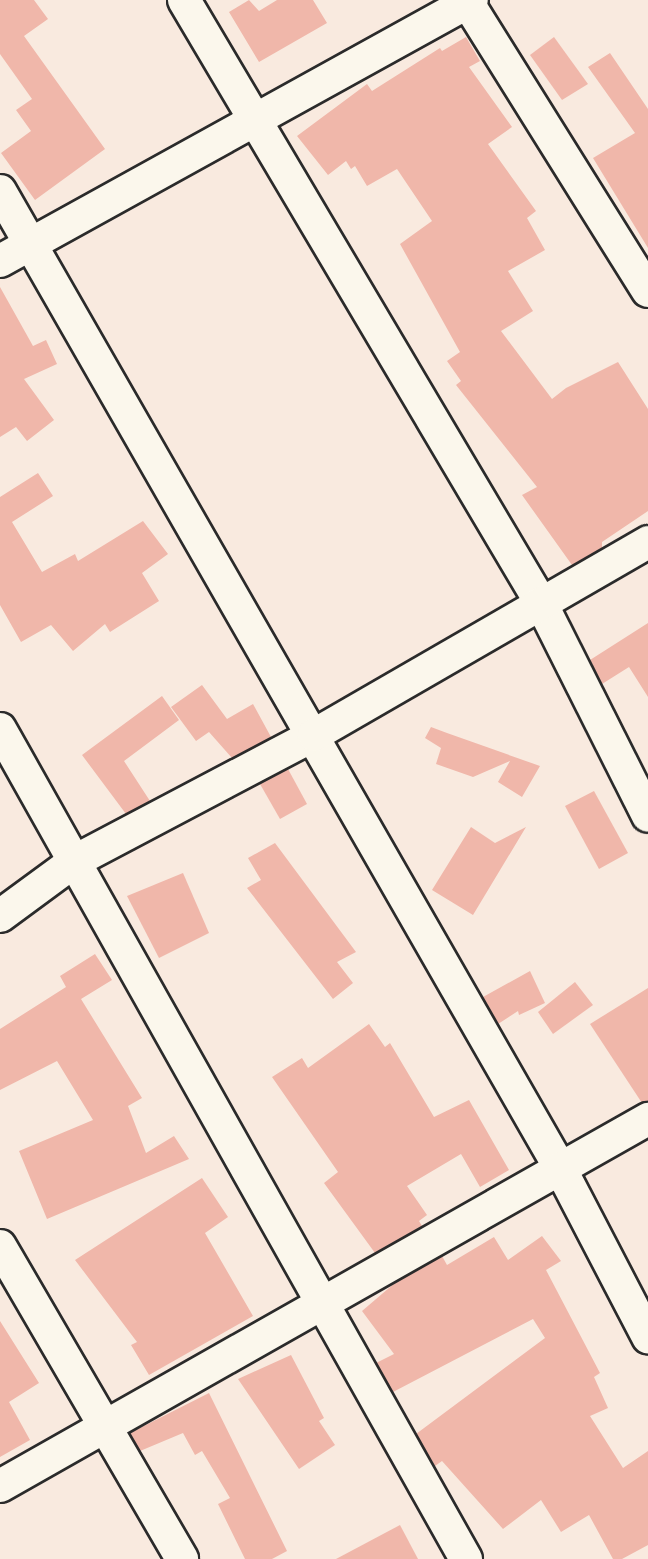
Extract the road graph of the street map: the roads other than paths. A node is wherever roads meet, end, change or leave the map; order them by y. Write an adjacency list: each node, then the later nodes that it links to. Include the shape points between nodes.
1 (184, 0): 3 (street)
2 (469, 1): 3 (street); 7 (street)
3 (253, 121): 5 (street); 9 (street)
4 (0, 190): 5 (street)
5 (32, 243): 6 (street); 11 (street)
6 (0, 261)
7 (648, 291)
8 (648, 542): 9 (street)
9 (541, 603): 11 (street); 12 (street)
10 (0, 729): 13 (street)
11 (315, 735): 13 (street); 16 (street)
12 (648, 816)
13 (75, 861): 14 (street); 18 (street)
14 (0, 916)
15 (648, 1119): 16 (street)
16 (560, 1168): 18 (street); 19 (street)
17 (0, 1246): 20 (street)
18 (322, 1304): 20 (street); 23 (street)
19 (648, 1336)
20 (104, 1427): 21 (street); 22 (street)
21 (0, 1486)
22 (183, 1559)
23 (466, 1559)

